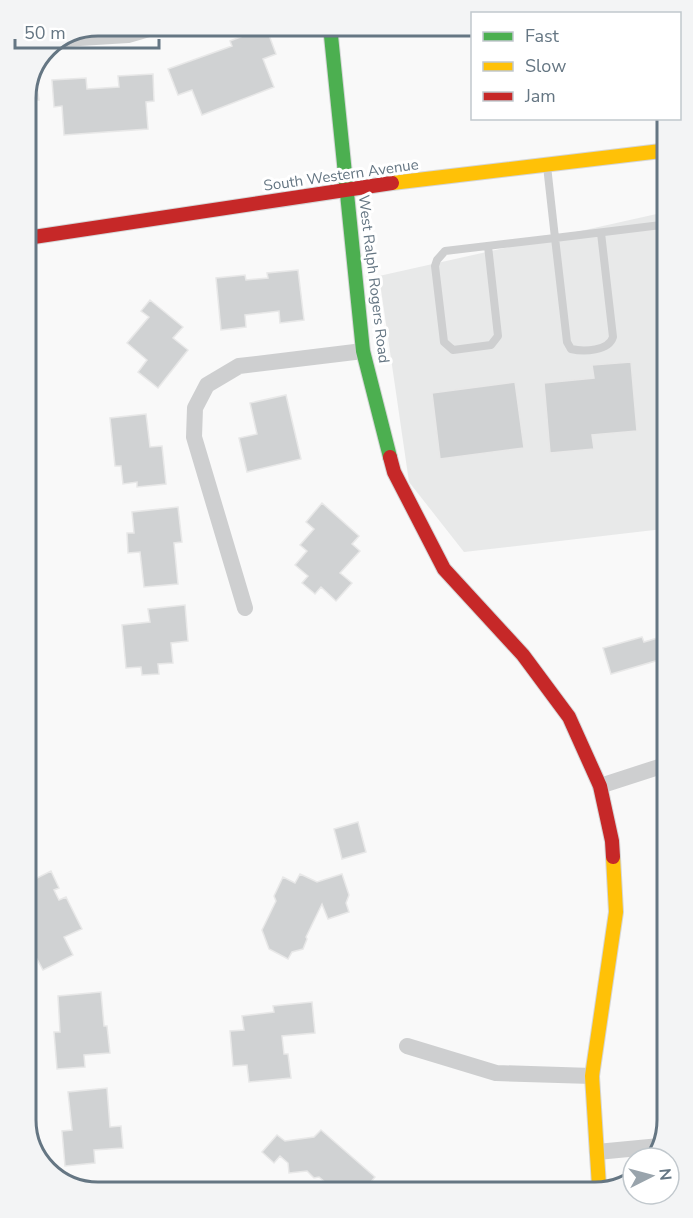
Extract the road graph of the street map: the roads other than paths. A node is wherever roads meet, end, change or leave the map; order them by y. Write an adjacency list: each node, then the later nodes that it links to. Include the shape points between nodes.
1 (112, 36): 3 (street)
2 (331, 36): 6 (street, West Ralph Rogers Road)
3 (84, 38)
4 (657, 152): 5 (street, South Western Avenue)
5 (547, 166): 6 (street, South Western Avenue); 10 (lane)
6 (346, 189): 9 (street, South Western Avenue); 12 (street, West Ralph Rogers Road)
7 (657, 225): 8 (lane)
8 (601, 232): 10 (lane); 10 (lane, via 613,337 606,347 578,351 567,342)
9 (36, 237)
10 (555, 238): 11 (lane)
11 (488, 246): 11 (lane, via 445,251 437,260 444,342 453,350 491,345 498,336)
12 (363, 351): 13 (street, via 239,366 207,385 195,408 194,437); 15 (street, West Ralph Rogers Road, via 394,472 444,569 523,655 569,717)
13 (245, 609)
14 (657, 768): 15 (street)
15 (600, 786): 17 (street, West Ralph Rogers Road, via 612,841 616,912)
16 (407, 1046): 17 (street, via 496,1073)
17 (592, 1076): 19 (street, West Ralph Rogers Road)
18 (621, 1150): 19 (street)
19 (597, 1152): 20 (street, West Ralph Rogers Road)
20 (599, 1182)

